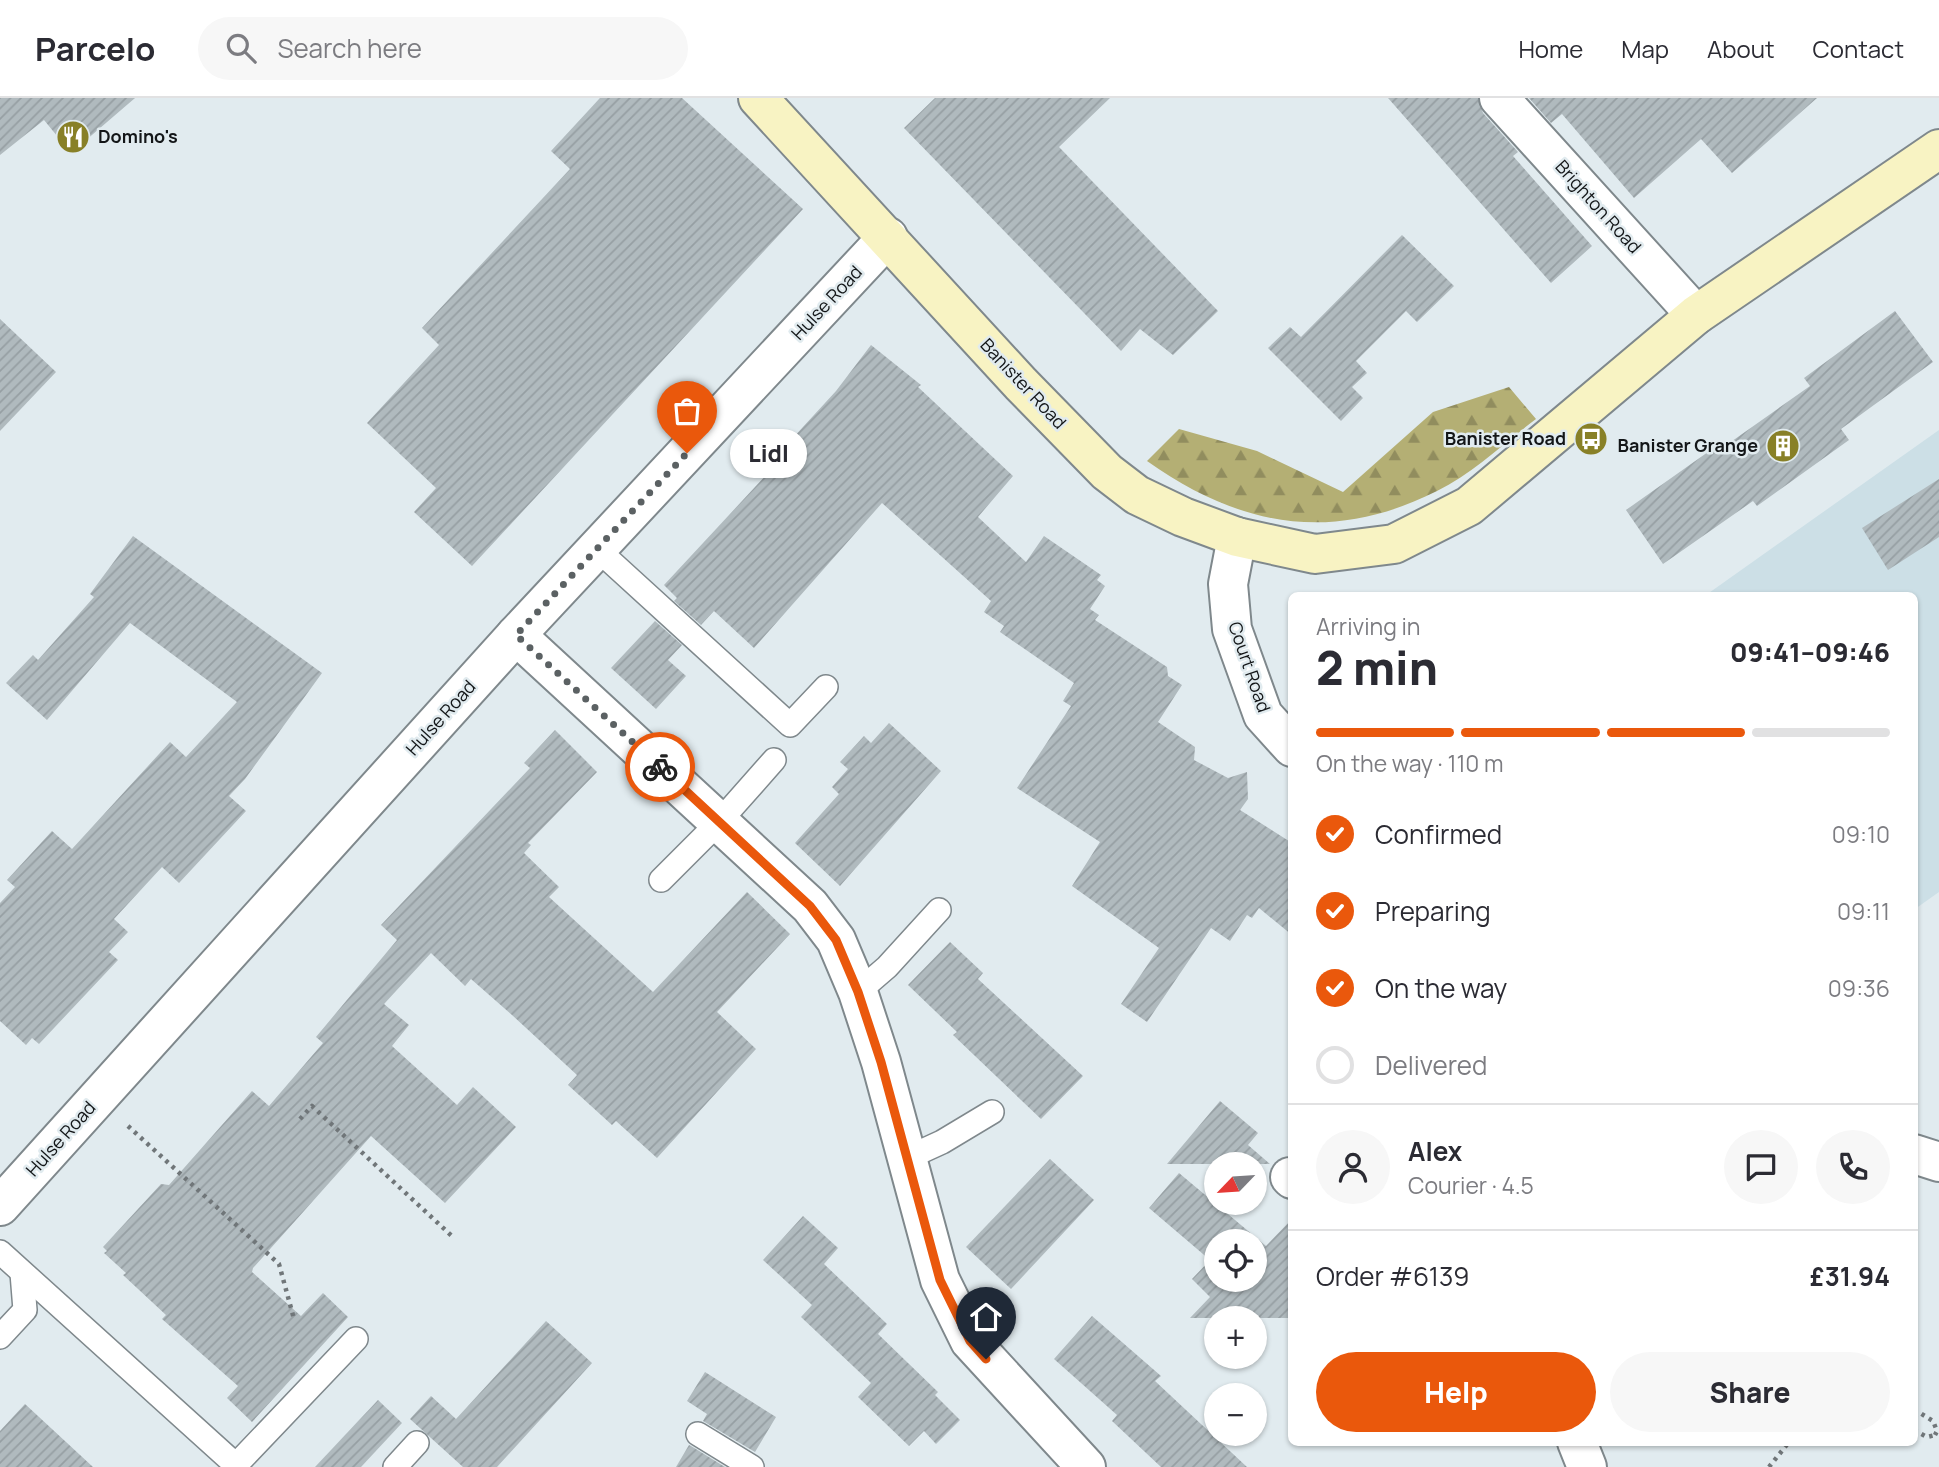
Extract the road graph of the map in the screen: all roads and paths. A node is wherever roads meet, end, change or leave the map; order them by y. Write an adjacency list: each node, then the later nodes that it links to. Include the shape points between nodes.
1 (758, 98): 4 (street, Banister Road)
2 (1499, 98): 5 (street, Brighton Road)
3 (1939, 149): 5 (street, Banister Road)
4 (888, 237): 6 (street, Banister Road, via 1107,472 1137,495); 7 (street, Hulse Road)
5 (1696, 315): 6 (street, Banister Road, via 1469,506 1430,528 1394,544 1315,554)
6 (1237, 537): 10 (street, Court Road, via 1228,584 1232,629 1263,715)
7 (597, 549): 8 (street, Hulse Road); 9 (lane, via 790,725)
8 (516, 635): 12 (street); 16 (street, Hulse Road)
9 (825, 687)
10 (1288, 743)
11 (774, 760): 12 (lane)
12 (720, 821): 13 (lane); 15 (street, via 810,906 836,940)
13 (661, 880)
14 (939, 910): 15 (lane)
15 (858, 992): 20 (street)
16 (97, 1098): 22 (street, Hulse Road); 26 (path, via 279,1264)
17 (992, 1112): 20 (lane)
18 (300, 1119): 23 (path, via 312,1106)
19 (1918, 1155): 21 (street)
20 (906, 1158): 39 (street, via 940,1280 970,1341)
21 (1939, 1163)
22 (0, 1206)
23 (454, 1238)
24 (0, 1252): 25 (lane)
25 (22, 1273): 27 (lane, via 26,1310); 36 (lane)
26 (294, 1318)
27 (0, 1337)
28 (356, 1339): 36 (lane)
29 (1918, 1414): 32 (path, via 1933,1421)
30 (1918, 1432): 32 (path)
31 (698, 1434): 38 (lane)
32 (1937, 1437)
33 (416, 1443): 37 (lane)
34 (1579, 1446): 40 (street)
35 (1786, 1446): 41 (path)
36 (237, 1466)
37 (395, 1467)
38 (752, 1467)
39 (1086, 1467)
40 (1587, 1467)
41 (1769, 1467)

